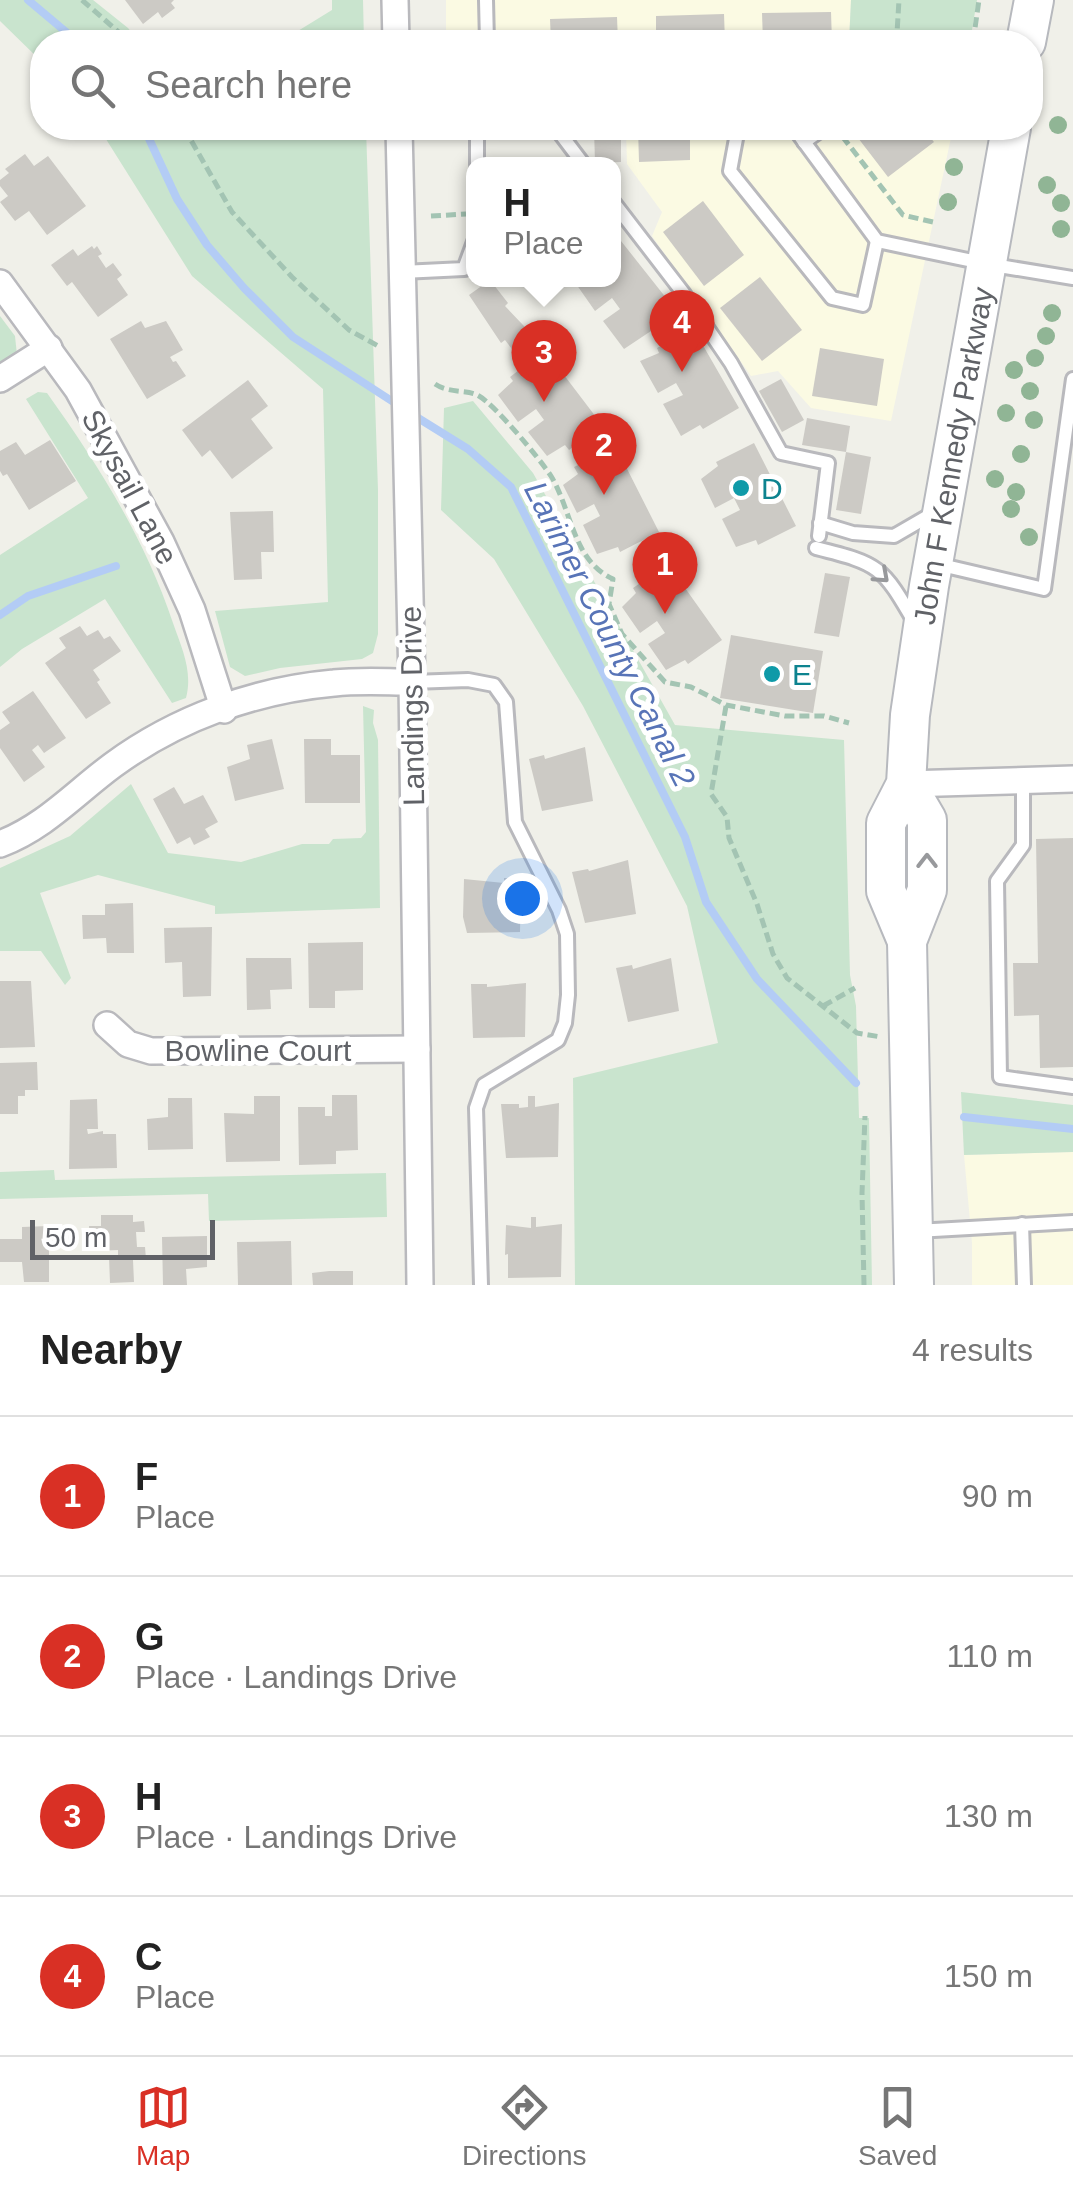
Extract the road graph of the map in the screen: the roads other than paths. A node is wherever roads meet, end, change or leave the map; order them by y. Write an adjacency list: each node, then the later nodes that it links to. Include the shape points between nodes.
1 (396, 0): 4 (street)
2 (486, 0): 5 (lane)
3 (1034, 0): 6 (street)
4 (396, 30)
5 (487, 30)
6 (1028, 30)
7 (398, 140): 16 (street, Landings Drive)
8 (736, 140): 13 (lane, via 730,171 832,298 863,305)
9 (807, 140): 11 (lane)
10 (1009, 140): 15 (street, John F Kennedy Parkway)
11 (804, 142): 13 (lane)
12 (621, 212): 23 (lane, via 703,322 781,453 828,462)
13 (877, 240): 15 (lane)
14 (466, 264): 16 (lane, via 464,269)
15 (987, 264): 17 (lane); 22 (street, John F Kennedy Parkway)
16 (402, 272): 26 (street, Landings Drive)
17 (1073, 278)
18 (0, 283): 19 (street, Skysail Lane)
19 (48, 348): 20 (street); 27 (street, Skysail Lane, via 104,433 161,542 192,610)
20 (0, 379)
21 (1073, 379): 24 (lane, via 1044,590)
22 (943, 507): 23 (lane, via 894,536); 24 (street, John F Kennedy Parkway)
23 (818, 535): 25 (lane, one-way to 25, via 889,578)
24 (933, 563): 25 (street, John F Kennedy Parkway)
25 (922, 636): 30 (street, John F Kennedy Parkway)
26 (412, 682): 27 (street, via 334,682); 33 (street, Landings Drive); 39 (lane, via 481,682 506,702 514,822 568,934 568,994 558,1040 484,1084 476,1108)
27 (224, 710): 31 (street, via 186,719 152,738 52,816)
28 (1073, 779): 29 (street)
29 (1024, 780): 30 (street); 34 (lane, via 1023,845 997,881 1000,1077)
30 (906, 784): 37 (street, John F Kennedy Parkway, via 886,823 886,891 908,941)
31 (0, 844)
32 (107, 1025): 33 (street, Bowline Court, via 128,1044 151,1052)
33 (417, 1049): 38 (street, Landings Drive)
34 (1073, 1086)
35 (1073, 1222): 36 (lane)
36 (1022, 1224): 37 (lane); 41 (lane)
37 (913, 1232): 40 (street, John F Kennedy Parkway)
38 (420, 1285)
39 (481, 1285)
40 (914, 1285)
41 (1024, 1285)

